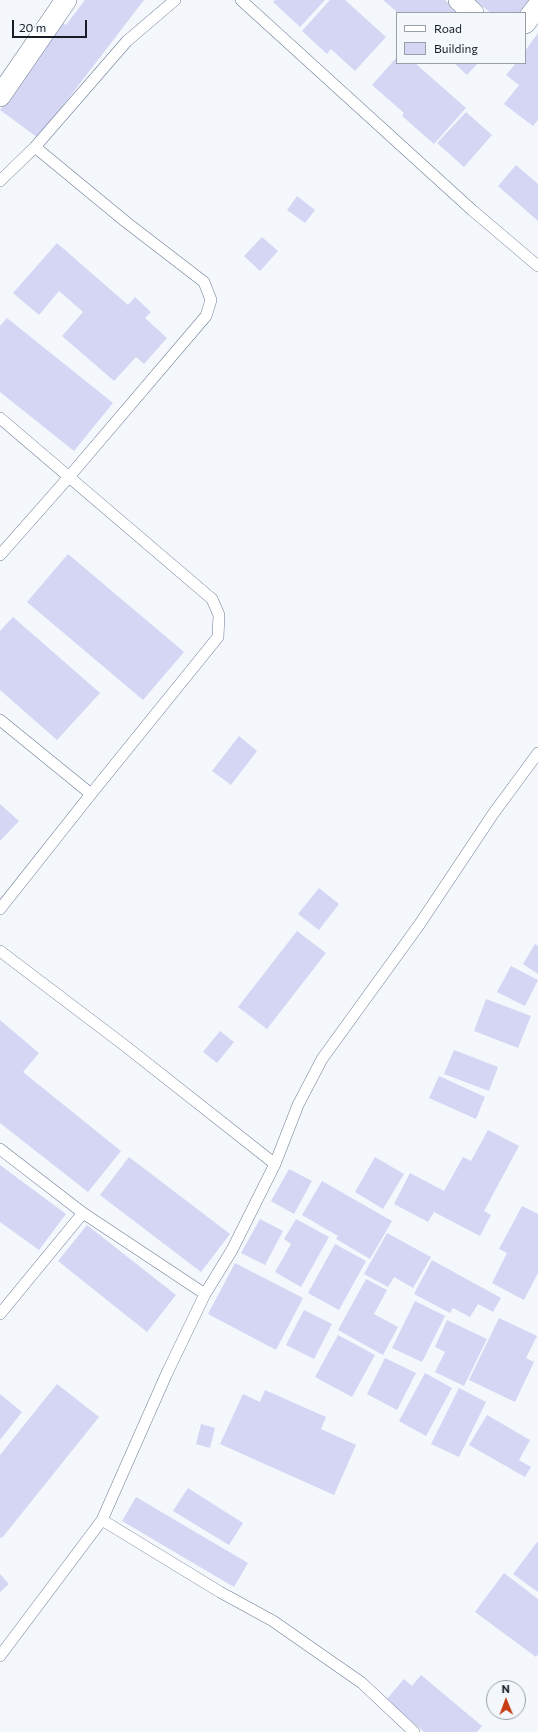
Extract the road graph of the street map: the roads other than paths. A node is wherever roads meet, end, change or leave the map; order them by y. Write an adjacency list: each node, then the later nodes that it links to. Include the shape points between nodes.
1 (66, 0): 8 (street)
2 (174, 0): 9 (lane, via 127,41)
3 (241, 0): 11 (lane, via 472,210)
4 (458, 0): 6 (street)
5 (538, 6): 7 (street)
6 (472, 12)
7 (526, 22)
8 (0, 96)
9 (35, 148): 10 (lane); 13 (lane, via 204,282 211,300 206,316)
10 (0, 181)
11 (538, 266)
12 (0, 418): 13 (lane)
13 (68, 478): 14 (lane); 17 (lane, via 212,599 219,615 218,637)
14 (0, 555)
15 (0, 720): 17 (lane)
16 (538, 753): 21 (lane, via 322,1059 298,1106)
17 (91, 794): 18 (lane)
18 (0, 909)
19 (0, 951): 21 (lane, via 124,1044)
20 (0, 1149): 22 (lane)
21 (275, 1164): 23 (lane, via 232,1250)
22 (83, 1213): 23 (lane); 24 (lane)
23 (205, 1294): 25 (lane)
24 (0, 1314)
25 (102, 1520): 26 (lane); 27 (lane, via 273,1621 362,1684)
26 (0, 1656)
27 (414, 1732)

